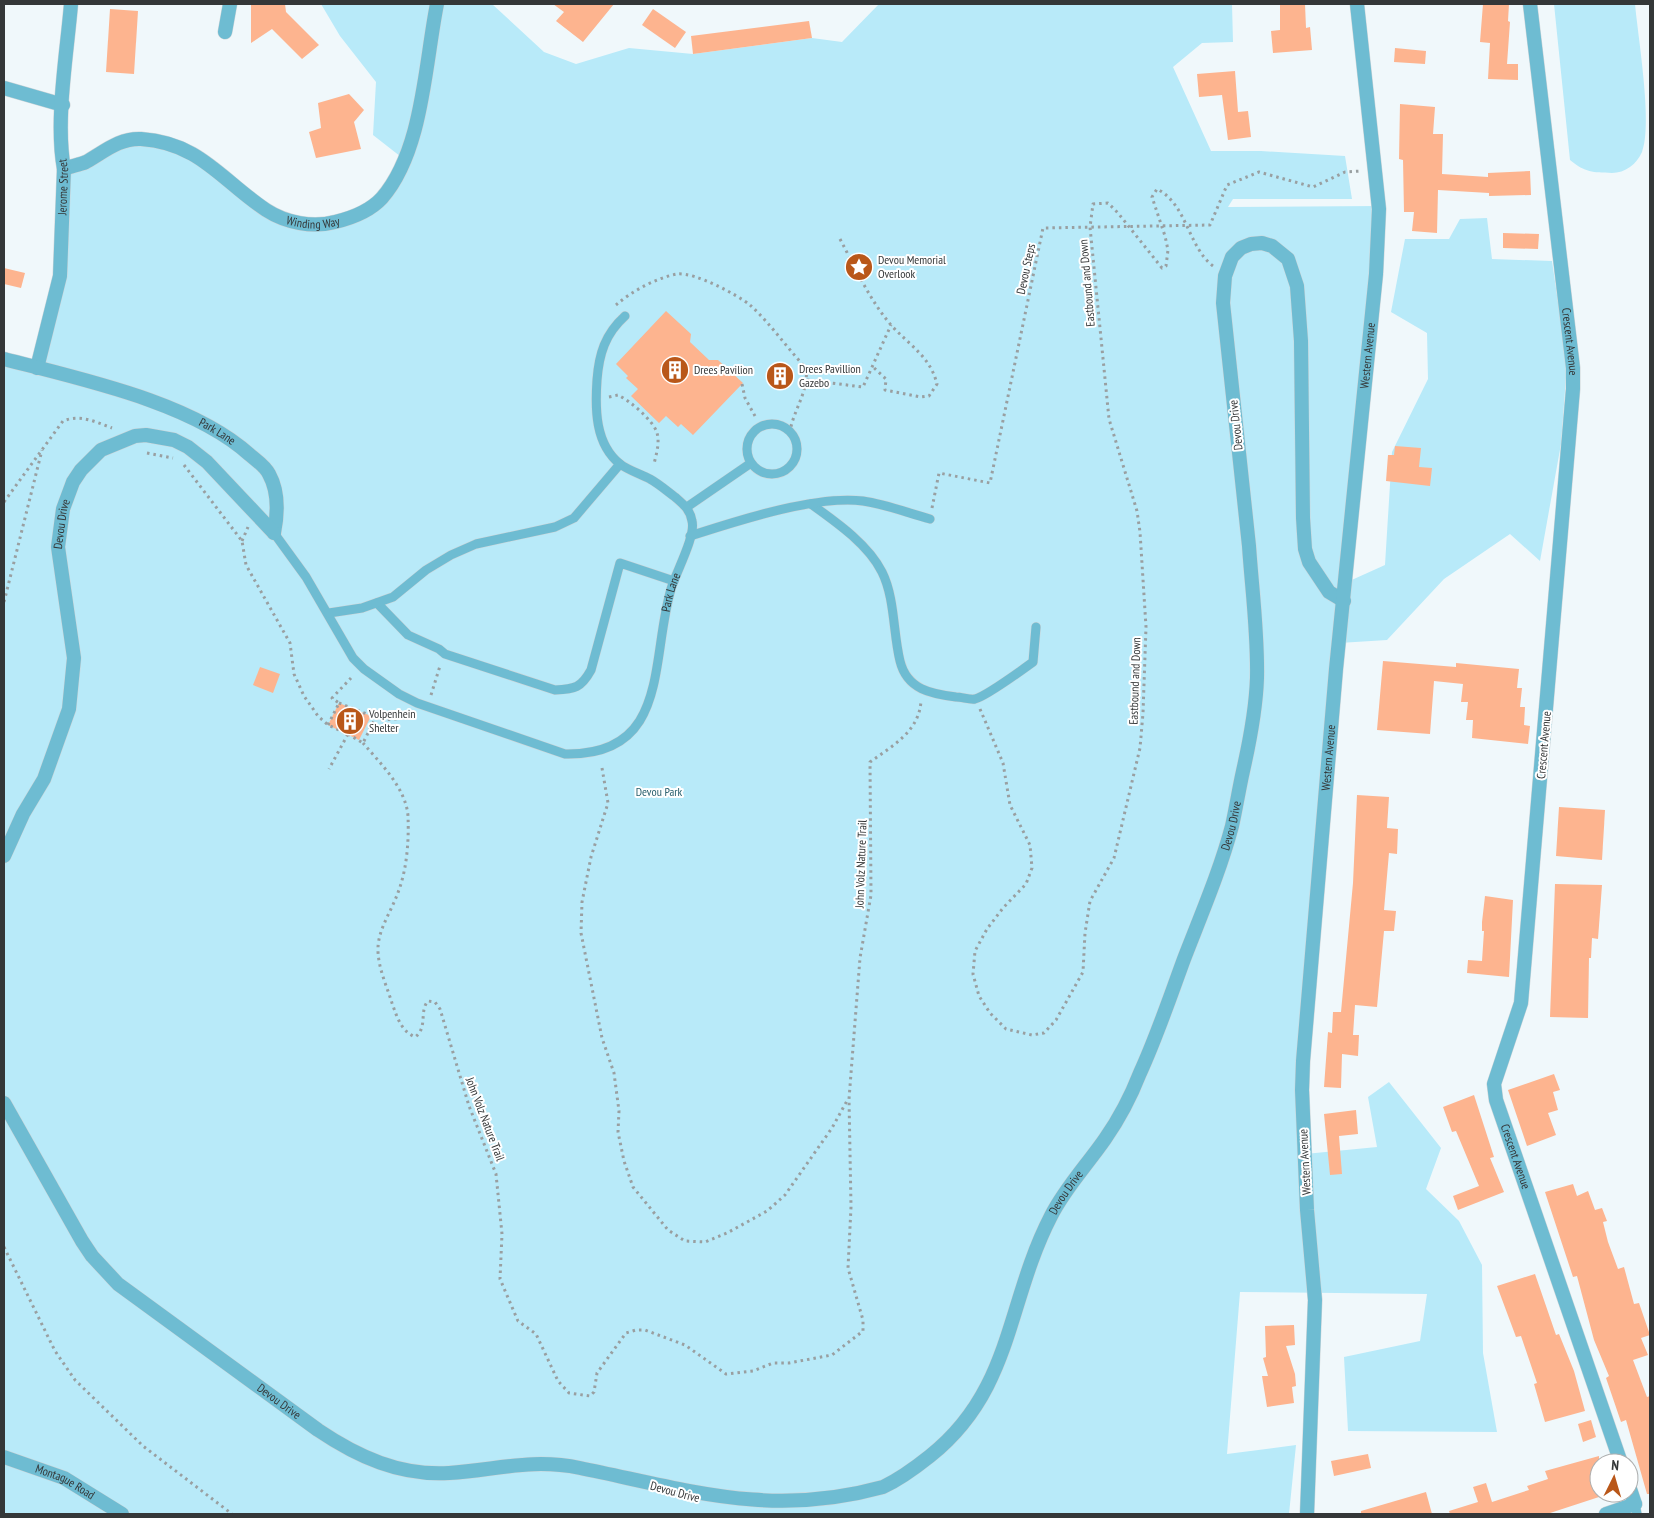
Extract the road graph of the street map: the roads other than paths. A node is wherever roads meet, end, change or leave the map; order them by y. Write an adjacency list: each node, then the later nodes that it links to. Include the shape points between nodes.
1 (71, 4): 8 (street, Jerome Street)
2 (230, 4): 6 (street)
3 (437, 4): 9 (street, Winding Way, via 415,129 405,160 381,199 350,218 312,225 293,222 268,212 203,159 170,143 139,139 123,142)
4 (1357, 4): 21 (street, Western Avenue, via 1380,208)
5 (1530, 4): 29 (street, Crescent Avenue, via 1573,389 1521,1003 1494,1084 1496,1100)
6 (225, 32)
7 (4, 88): 8 (street)
8 (62, 105): 9 (street, Jerome Street)
9 (64, 169): 12 (street, Jerome Street, via 60,276)
10 (625, 316): 14 (lane, via 610,331 599,356 595,404 606,449)
11 (4, 359): 12 (street, Park Lane)
12 (37, 368): 18 (street, Park Lane, via 150,402 199,420 236,441 270,475 278,507)
13 (751, 463): 13 (lane, via 747,456 748,439 759,427 776,424 790,432 797,446 788,469 780,473 764,473); 16 (lane)
14 (620, 464): 16 (lane, via 653,481); 22 (lane, via 574,518 555,527 476,544 451,555 426,570 400,592)
15 (811, 504): 17 (lane, via 864,501); 19 (lane, via 732,522); 24 (lane, via 854,536 882,571 891,596 901,664 912,683 930,694 975,699 1033,662)
16 (686, 507): 19 (lane, Park Lane, via 693,522)
17 (930, 519)
18 (274, 533): 23 (lane, Park Lane); 25 (street, Devou Drive, via 207,462 174,440 135,436 101,450 81,470 63,509 58,547 74,658 72,697 44,779)
19 (690, 536): 20 (lane, Park Lane)
20 (674, 581): 22 (lane, via 620,563 591,670 584,683 571,690 555,690 444,654 408,635); 23 (lane, Park Lane, via 664,615 646,713 636,730 613,747 582,754 565,754 543,748 399,694 353,658)
21 (1344, 601): 28 (street, Devou Drive, via 1329,592 1309,562 1306,549 1297,286 1288,259 1272,246 1251,244 1240,248 1232,257 1225,276 1223,303 1256,623 1257,679 1252,729 1231,829 1140,1073 1123,1110 1051,1216 986,1391 965,1424 914,1469 884,1486 845,1501 774,1510 718,1504 564,1465 526,1462 447,1474 408,1472 376,1463 318,1430 118,1284 82,1241); 33 (street, Western Avenue, via 1302,1080 1315,1300)
22 (377, 603): 23 (lane)
23 (329, 613)
24 (1036, 627)
25 (23, 814): 26 (street, Devou Drive); 27 (street, Devou Drive)
26 (4, 834)
27 (4, 856)
28 (4, 1103)
29 (1618, 1453)
30 (4, 1457): 32 (street, Montague Road, via 64,1478)
31 (1636, 1509): 34 (street)
32 (122, 1514)
33 (1308, 1514)
34 (1606, 1514)

